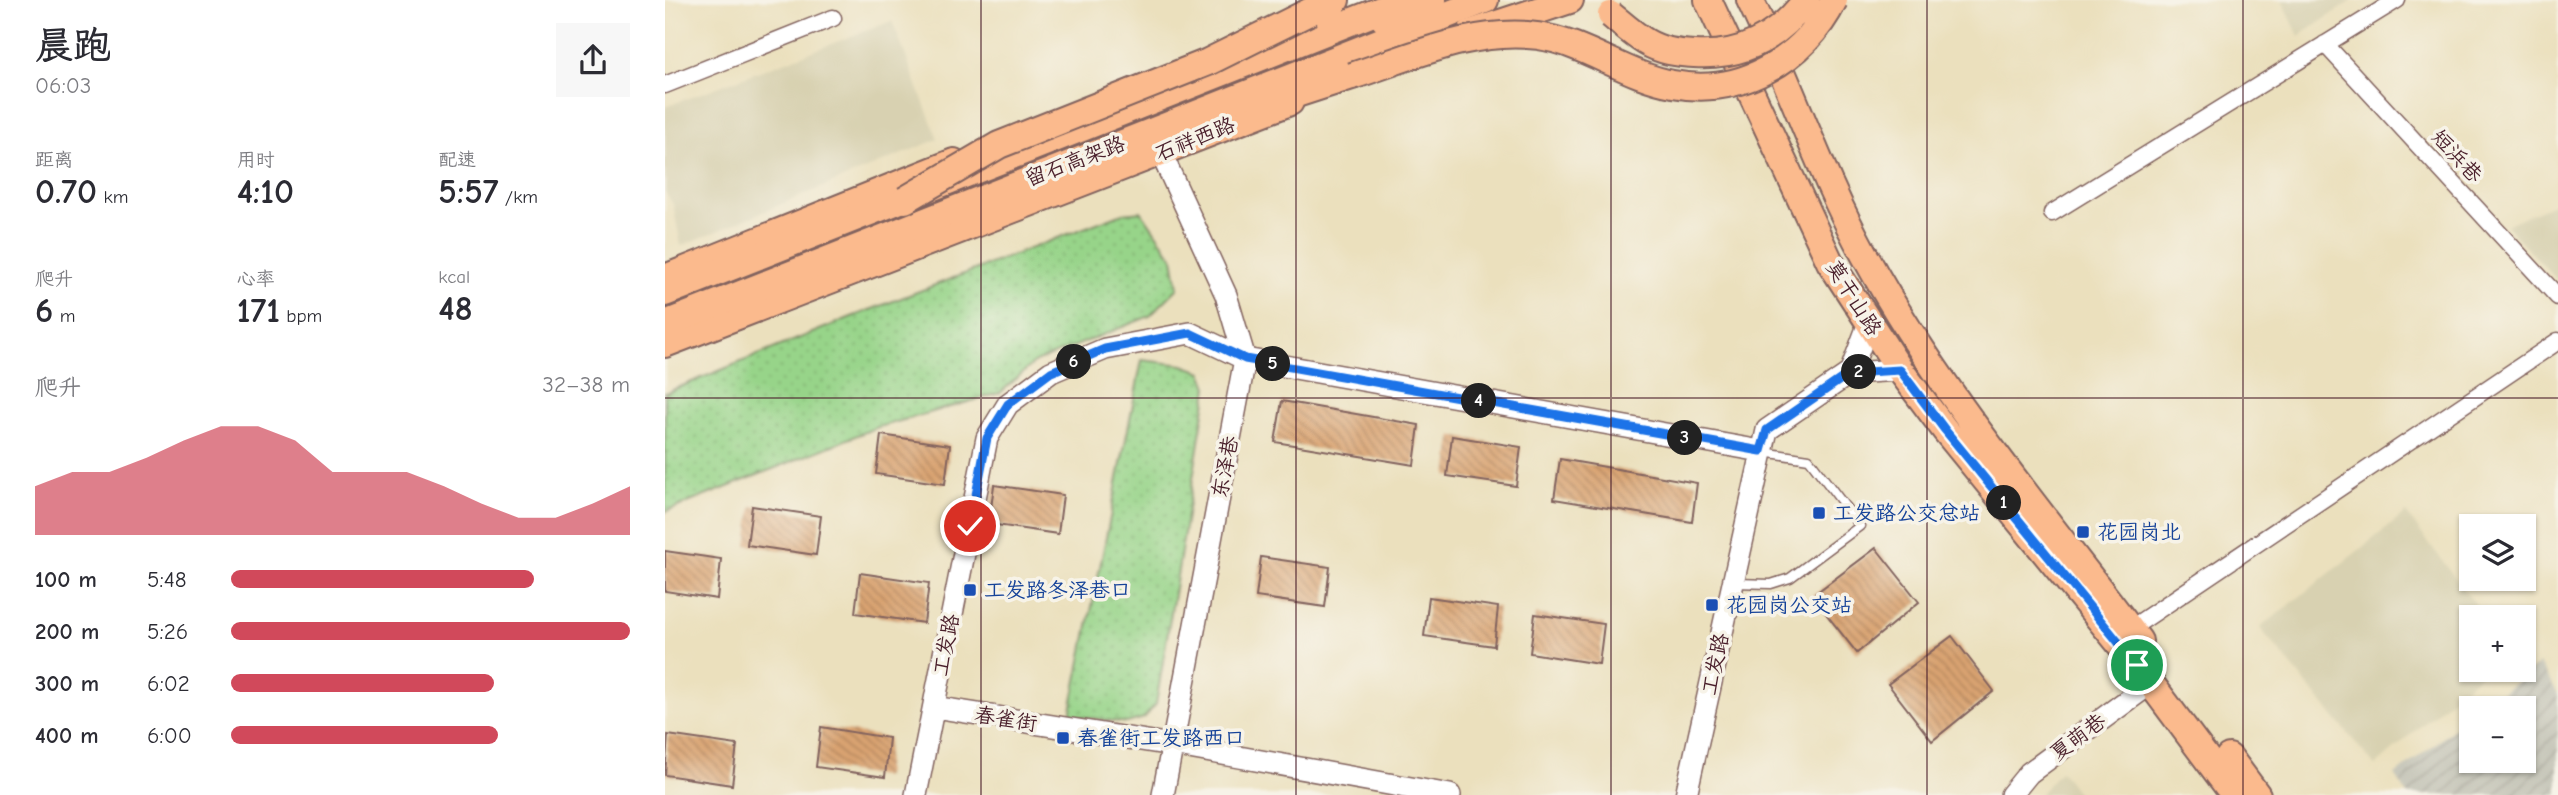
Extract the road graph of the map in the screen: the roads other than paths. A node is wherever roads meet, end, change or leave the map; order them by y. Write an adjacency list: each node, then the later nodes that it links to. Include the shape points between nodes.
1 (1336, 0): 19 (main road, bridge, via 1208,62 999,145)
2 (1355, 0): 21 (main road)
3 (1433, 0): 13 (main road)
4 (1478, 0): 13 (main road)
5 (1485, 0): 18 (main road, 留石高架路)
6 (1570, 0): 17 (main road, 石祥西路, via 1425,48)
7 (1600, 0): 10 (main road, bridge, via 1611,15 1647,43 1679,53 1713,55 1746,50 1776,32)
8 (1708, 0): 26 (main road, 莫干山路, via 1830,262)
9 (1750, 0): 34 (main road, 莫干山路, via 1824,177 1916,341)
10 (1806, 0)
11 (1834, 0): 18 (main road, bridge, via 1794,53 1754,77 1727,86 1671,84 1537,36 1487,35)
12 (2397, 0): 15 (street)
13 (1399, 16): 19 (main road, 留石高架路, bridge); 24 (main road); 25 (main road)
14 (833, 18): 16 (street)
15 (2325, 44): 20 (street); 23 (street, 短浜巷)
16 (665, 85)
17 (1161, 153): 28 (main road, 石祥西路); 29 (street, 东泽巷, via 1226,295)
18 (1076, 161): 25 (main road, 留石高架路)
19 (905, 200): 22 (main road, 留石高架路)
20 (2052, 213)
21 (665, 278)
22 (665, 293)
23 (2558, 296)
24 (665, 300)
25 (665, 322)
26 (1869, 323): 30 (main road, 莫干山路); 31 (street)
27 (2558, 341): 34 (street)
28 (665, 344)
29 (1245, 359): 32 (street, 工发路); 36 (street, 工发路, via 1190,333 1105,349 1051,372 1008,404 987,438); 37 (street, 东泽巷)
30 (1900, 370): 31 (street); 35 (main road, 莫干山路)
31 (1850, 373): 32 (street, 工发路, via 1767,430)
32 (1761, 451): 33 (street, 工发路); 33 (lane, via 1809,458 1860,526 1790,578 1771,584)
33 (1733, 583): 41 (street, 工发路)
34 (2130, 629): 44 (main road, 莫干山路)
35 (2151, 683): 42 (street, 夏萌巷, via 2029,773); 43 (main road, 莫干山路)
36 (934, 707): 37 (street, 春雀街); 38 (street, 工发路)
37 (1172, 745): 39 (street, 东泽巷); 40 (street, 春雀街)
38 (916, 795)
39 (1163, 795)
40 (1450, 795)
41 (1686, 795)
42 (2011, 795)
43 (2234, 795)
44 (2257, 795)

